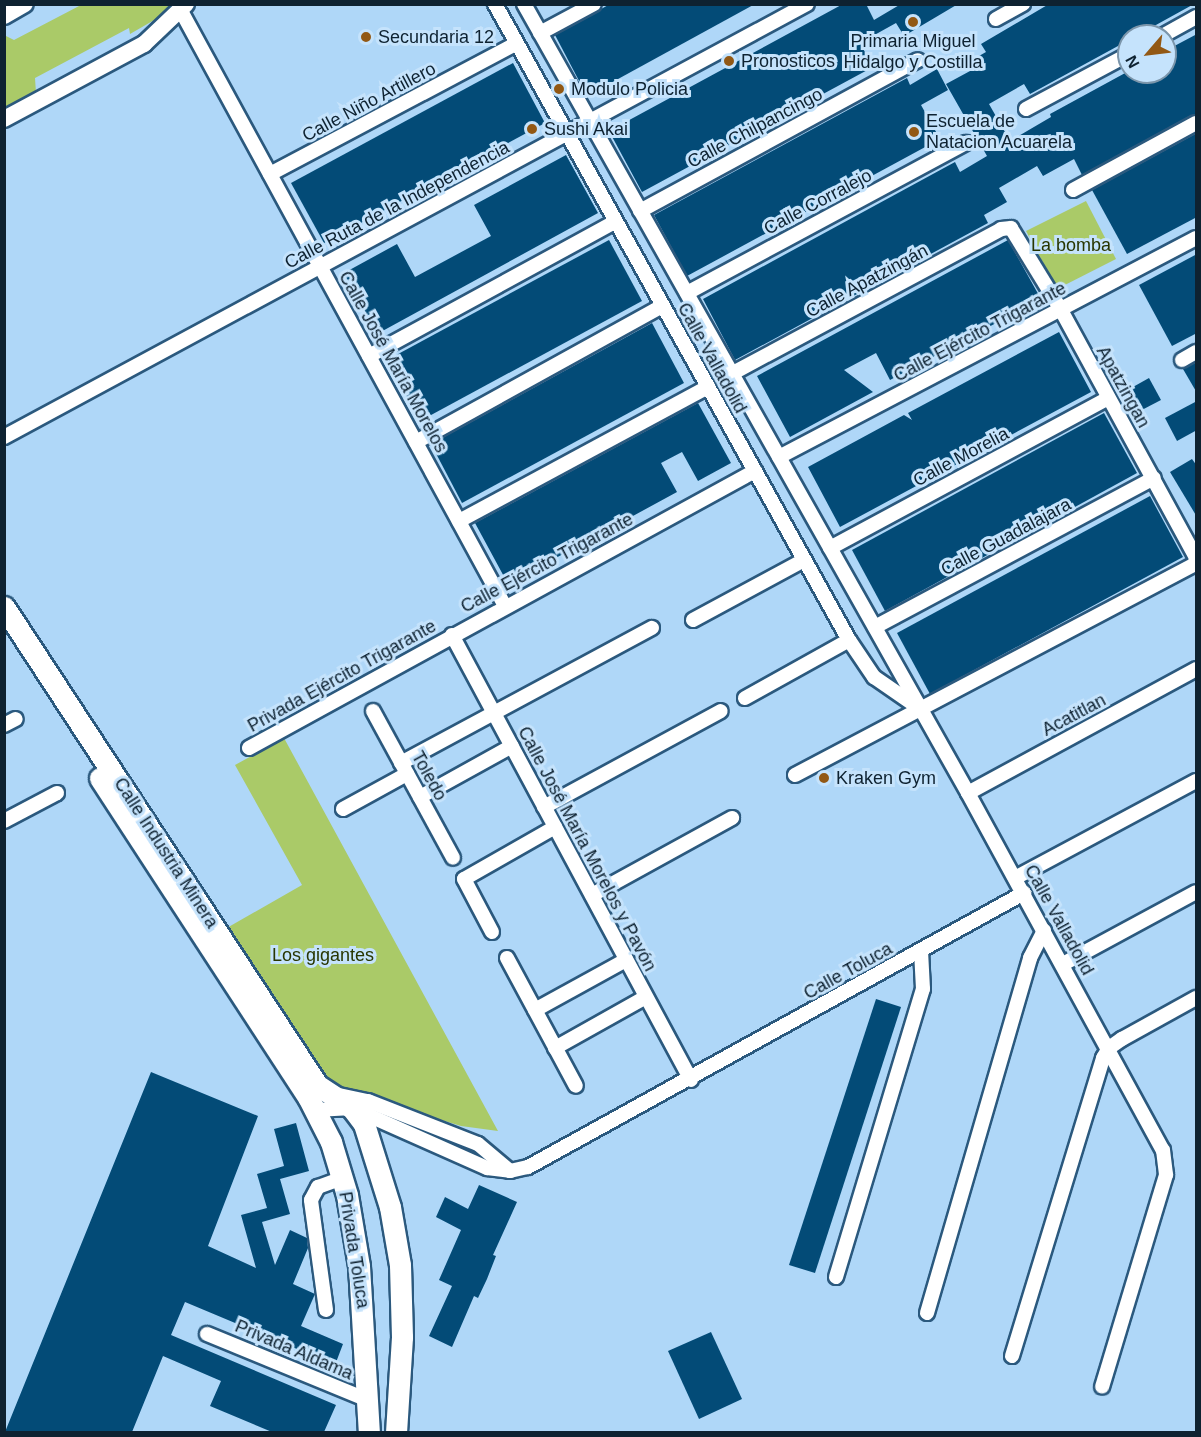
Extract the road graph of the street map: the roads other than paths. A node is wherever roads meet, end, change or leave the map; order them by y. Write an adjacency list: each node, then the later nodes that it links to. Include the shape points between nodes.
1 (495, 4): 11 (street, Calle Valladolid)
2 (524, 4): 10 (street, Calle Valladolid)
3 (594, 4): 10 (street)
4 (807, 4): 16 (street, Calle Ruta de la Independencia)
5 (1023, 4): 8 (street)
6 (183, 7): 15 (street, via 144,44); 20 (street, Calle José María Morelos)
7 (1197, 17): 9 (street)
8 (996, 19)
9 (1177, 28)
10 (540, 33): 16 (street, Calle Valladolid)
11 (516, 44): 18 (street, Calle Valladolid); 20 (street, Calle Niño Artillero)
12 (918, 60): 22 (street, Calle Chilpancingo)
13 (1117, 60): 14 (street)
14 (1026, 109)
15 (4, 119)
16 (590, 122): 18 (street, Calle Ruta de la Independencia); 22 (street, Calle Valladolid)
17 (1197, 123): 21 (street)
18 (566, 134): 23 (street, Calle Valladolid); 26 (street, Calle Ruta de la Independencia)
19 (966, 143): 27 (street, Calle Corralejo)
20 (270, 174): 26 (street, Calle José María Morelos)
21 (1073, 190)
22 (640, 210): 27 (street, Calle Valladolid)
23 (615, 222): 28 (street, Calle Valladolid); 31 (street)
24 (1018, 234): 29 (street, Apatzingan); 33 (street, Calle Apatzingán, via 1011,228 1001,229)
25 (1197, 238): 29 (street, Calle Ejército Trigarante)
26 (320, 267): 31 (street, Calle José María Morelos); 36 (street, Calle Ruta de la Independencia)
27 (687, 293): 33 (street, Calle Valladolid)
28 (662, 306): 34 (street, Calle Valladolid); 37 (street)
29 (1061, 310): 35 (street, Apatzingan); 38 (street, Calle Ejército Trigarante)
30 (1197, 352): 32 (street)
31 (369, 356): 37 (street, Calle José María Morelos)
32 (1182, 360)
33 (733, 373): 38 (street, Calle Valladolid)
34 (708, 387): 39 (street, Calle Valladolid); 41 (street)
35 (1108, 398): 40 (street, Apatzingan); 42 (street, Calle Morelia)
36 (4, 437)
37 (416, 442): 41 (street, Calle José María Morelos)
38 (779, 457): 42 (street, Calle Valladolid)
39 (755, 471): 44 (street, Calle Valladolid); 45 (street, Calle Ejército Trigarante)
40 (1154, 478): 43 (street, Apatzingan); 48 (street, Calle Guadalajara)
41 (459, 521): 45 (street, Calle José María Morelos)
42 (830, 548): 48 (street, Calle Valladolid)
43 (1197, 558): 55 (street, Apatzingan, via 1195,564)
44 (804, 560): 47 (street); 52 (street, Calle Valladolid)
45 (505, 606): 51 (street, Calle Ejército Trigarante)
46 (4, 607): 90 (main road, Calle Industria Minera, via 317,1085)
47 (693, 620)
48 (874, 627): 55 (street, Calle Valladolid)
49 (652, 628): 58 (street)
50 (4, 632): 91 (main road, Calle Industria Minera)
51 (452, 635): 58 (street, Calle José María Morelos y Pavón); 60 (street, Privada Ejército Trigarante)
52 (849, 640): 54 (street); 55 (street, Calle Valladolid, via 874,677)
53 (1197, 669): 65 (street, Acatitlan)
54 (745, 698)
55 (920, 709): 62 (street, Apatzingan); 65 (street, Calle Valladolid)
56 (373, 711): 61 (street, Toledo)
57 (721, 711): 67 (street)
58 (494, 712): 59 (street, Calle José María Morelos y Pavón); 61 (street)
59 (512, 746): 66 (street); 67 (street, Calle José María Morelos y Pavón)
60 (249, 748)
61 (404, 768): 66 (street, Toledo); 68 (street)
62 (795, 775)
63 (1197, 781): 73 (street)
64 (57, 793): 70 (street)
65 (968, 793): 73 (street, Calle Valladolid)
66 (420, 797): 72 (street, Toledo)
67 (544, 807): 71 (street, Calle José María Morelos y Pavón)
68 (343, 809)
69 (732, 818): 76 (street)
70 (4, 821)
71 (555, 827): 76 (street, Calle José María Morelos y Pavón); 78 (street, via 464,879)
72 (453, 858)
73 (1015, 878): 75 (street, Calle Valladolid)
74 (1197, 892): 82 (street)
75 (1024, 894): 77 (street, Calle Valladolid); 79 (street, Calle Toluca)
76 (592, 895): 81 (street, Calle José María Morelos y Pavón)
77 (1044, 930): 82 (street, Calle Valladolid); 97 (street, via 1030,958)
78 (492, 932)
79 (921, 951): 88 (street, Calle Toluca); 95 (street, via 923,989)
80 (507, 958): 85 (street)
81 (626, 960): 83 (street, Calle José María Morelos y Pavón); 85 (street)
82 (1063, 964): 87 (street, Calle Valladolid)
83 (646, 996): 86 (street); 88 (street, Calle José María Morelos y Pavón)
84 (1197, 998): 87 (street)
85 (535, 1010): 86 (street)
86 (555, 1048): 89 (street)
87 (1109, 1048): 99 (street); 100 (street, Calle Valladolid, via 1163,1150 1166,1175)
88 (691, 1080): 93 (street, via 540,1161)
89 (576, 1086)
90 (332, 1093): 91 (street); 92 (main road); 93 (street, via 368,1101 478,1144)
91 (312, 1104): 92 (street); 94 (main road, Privada Toluca)
92 (352, 1108): 93 (street, via 472,1162); 103 (main road, via 364,1124 375,1151 400,1265 402,1326)
93 (510, 1171)
94 (343, 1178): 96 (street, via 318,1187 311,1200); 101 (main road, Privada Toluca, via 362,1286)
95 (836, 1277)
96 (326, 1310)
97 (927, 1313)
98 (207, 1334): 101 (street, Privada Aldama)
99 (1012, 1356)
100 (1102, 1387)
101 (368, 1400): 102 (main road, Privada Toluca)
102 (369, 1432)
103 (396, 1432)

